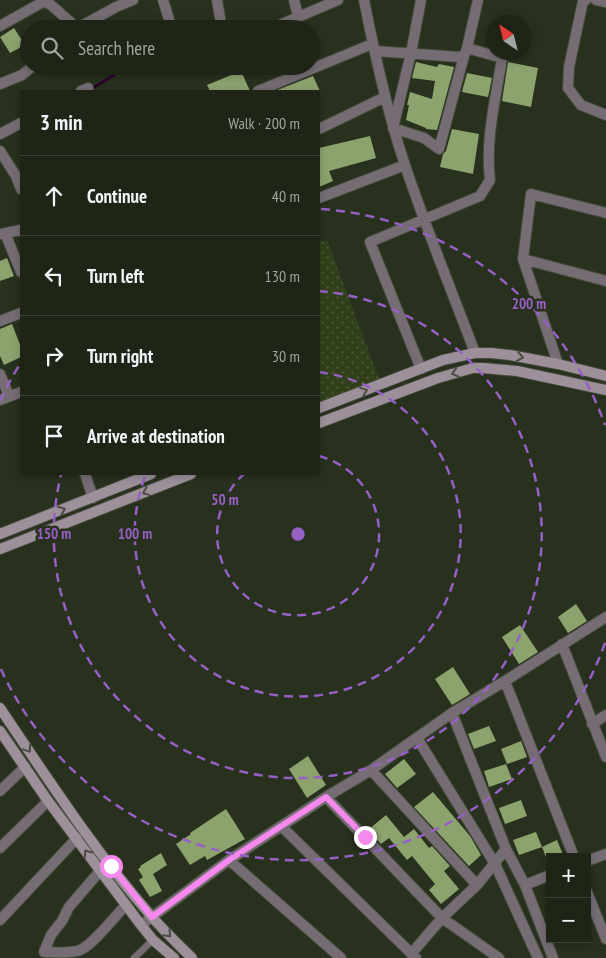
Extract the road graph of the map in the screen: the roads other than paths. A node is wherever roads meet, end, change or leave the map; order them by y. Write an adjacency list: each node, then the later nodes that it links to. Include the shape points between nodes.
1 (134, 0): 14 (street)
2 (163, 0): 15 (street)
3 (217, 0): 16 (street)
4 (294, 0): 12 (street)
5 (338, 0): 12 (street)
6 (364, 0): 19 (street)
7 (421, 0): 21 (street)
8 (478, 0): 20 (street)
9 (586, 0): 28 (street, via 583,1 569,67 568,88 581,105)
10 (596, 0): 11 (street)
11 (606, 2)
12 (298, 16): 17 (street)
13 (68, 20): 18 (street, via 46,2)
14 (92, 20)
15 (169, 20)
16 (220, 20)
17 (289, 20)
18 (0, 26)
19 (374, 48): 21 (street); 22 (street); 27 (street)
20 (465, 52): 21 (street, via 460,57); 31 (street, via 439,149 424,138); 38 (street, via 502,58 488,147 490,180 480,196)
21 (410, 53): 31 (street)
22 (320, 68)
23 (22, 75): 25 (street)
24 (301, 75): 26 (street)
25 (0, 84)
26 (261, 90)
27 (385, 96): 30 (street); 31 (street)
28 (606, 115)
29 (20, 124): 32 (street)
30 (320, 128)
31 (393, 128): 34 (street)
32 (0, 134)
33 (0, 151): 35 (street)
34 (405, 165): 36 (street); 38 (street)
35 (19, 179)
36 (320, 198)
37 (606, 213): 41 (street, via 531,194)
38 (424, 219): 46 (street); 48 (street, via 370,242)
39 (20, 230): 40 (street)
40 (3, 233): 42 (street)
41 (523, 260): 43 (street); 47 (street)
42 (20, 270)
43 (606, 281)
44 (20, 313): 45 (street)
45 (0, 322)
46 (475, 354): 47 (street, one-way to 47, via 500,353); 48 (street, via 443,360)
47 (558, 364): 50 (street)
48 (421, 369): 54 (street, one-way to 48)
49 (0, 374): 53 (street)
50 (606, 376)
51 (606, 390): 55 (street, one-way to 55, via 517,371 473,368)
52 (20, 392): 53 (street)
53 (4, 398)
54 (320, 408)
55 (320, 423)
56 (85, 475): 59 (street)
57 (149, 475): 59 (street)
58 (188, 475): 61 (street, one-way to 61)
59 (93, 498): 60 (street, one-way to 59)
60 (0, 534)
61 (0, 548)
62 (606, 617): 63 (street)
63 (562, 644): 64 (street); 68 (street)
64 (505, 681): 66 (street); 81 (street)
65 (0, 708): 92 (street, one-way to 92, via 76,819)
66 (452, 713): 70 (street); 80 (street)
67 (606, 715): 68 (street)
68 (592, 724): 71 (street)
69 (1, 736): 72 (street)
70 (417, 738): 73 (street); 85 (street)
71 (606, 757)
72 (25, 767): 74 (street); 76 (street)
73 (371, 770): 75 (street); 88 (street)
74 (0, 791)
75 (326, 797): 77 (street); 93 (street)
76 (48, 801): 78 (street); 79 (street)
77 (281, 826): 83 (street); 98 (street)
78 (77, 838): 86 (street, one-way to 78); 94 (street)
79 (0, 848)
80 (506, 849): 85 (street); 89 (street)
81 (572, 853)
82 (606, 854): 84 (street)
83 (229, 860): 92 (street); 102 (street)
84 (591, 860)
85 (495, 864): 88 (street); 104 (street)
86 (100, 871): 91 (street); 91 (street, via 50,935 44,952 80,950 92,943)
87 (546, 877): 89 (street)
88 (477, 885): 93 (street)
89 (525, 885): 105 (street)
90 (589, 898): 96 (street)
91 (126, 905): 95 (street)
92 (152, 917): 95 (street); 101 (street, one-way to 101)
93 (442, 918): 98 (street); 103 (street)
94 (0, 920)
95 (141, 925): 97 (street)
96 (606, 939)
97 (153, 940): 99 (lane); 100 (street)
98 (414, 956)
99 (134, 958)
100 (174, 958)
101 (192, 958)
102 (341, 958)
103 (498, 958)
104 (538, 958)
105 (553, 958)

